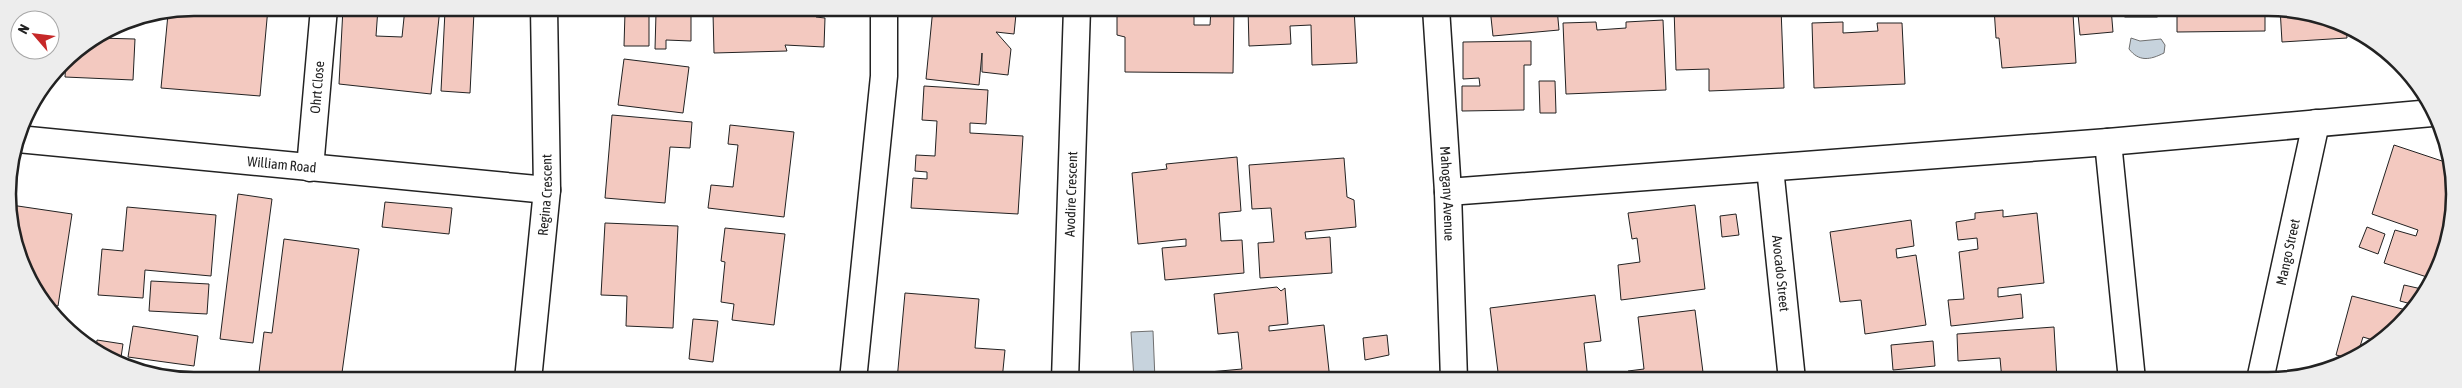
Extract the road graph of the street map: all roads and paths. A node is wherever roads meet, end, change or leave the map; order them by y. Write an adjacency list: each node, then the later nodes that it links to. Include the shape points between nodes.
1 (323, 16): 10 (street, Ohrt Close)
2 (544, 16): 12 (street, Regina Crescent)
3 (884, 16): 15 (street, via 884,76)
4 (1077, 16): 16 (street, Avodire Crescent)
5 (1437, 16): 13 (street, Mahogany Avenue)
6 (2426, 113): 7 (street)
7 (2316, 123): 9 (street); 20 (street, Mango Street)
8 (25, 140): 10 (street, William Road)
9 (2108, 142): 11 (street); 19 (street)
10 (310, 168): 12 (street, William Road)
11 (1770, 168): 13 (street); 18 (street, Avocado Street)
12 (547, 190): 14 (street, Regina Crescent)
13 (1448, 192): 17 (street, Mahogany Avenue)
14 (529, 372)
15 (854, 372)
16 (1065, 372)
17 (1454, 372)
18 (1791, 372)
19 (2131, 372)
20 (2262, 372)

